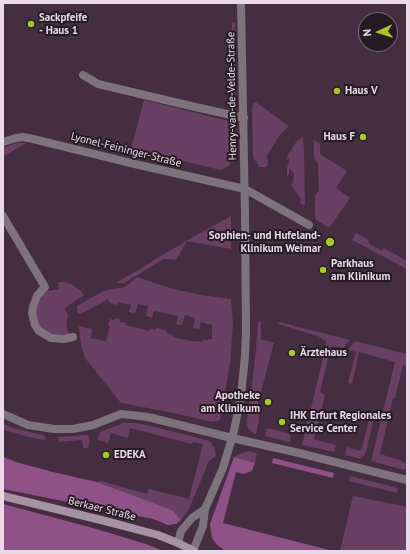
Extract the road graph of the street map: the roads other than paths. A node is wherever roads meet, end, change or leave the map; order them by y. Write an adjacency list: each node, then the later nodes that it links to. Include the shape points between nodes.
1 (241, 3): 3 (street, Henry-van-de-Velde-Straße)
2 (83, 75): 3 (street, via 98,84)
3 (244, 118): 5 (street, Henry-van-de-Velde-Straße)
4 (3, 142): 5 (street, Lyonel-Feininger-Straße, via 24,137)
5 (245, 189): 7 (street); 10 (street, Henry-van-de-Velde-Straße, via 245,356 237,421)
6 (3, 216): 8 (street, via 45,287 33,307 35,325 39,331 51,338)
7 (309, 225)
8 (73, 337)
9 (3, 414): 10 (street, via 28,425 54,429 84,427 121,414 131,414)
10 (232, 438): 11 (street); 13 (street, Henry-van-de-Velde-Straße, via 223,468)
11 (407, 480)
12 (3, 496): 14 (main road, Berkaer Straße, via 105,521)
13 (205, 509): 14 (street, Henry-van-de-Velde-Straße, via 192,518 181,531); 15 (street, Henry-van-de-Velde-Straße, via 203,526)
14 (178, 543): 15 (main road, Berkaer Straße)
15 (194, 551)

